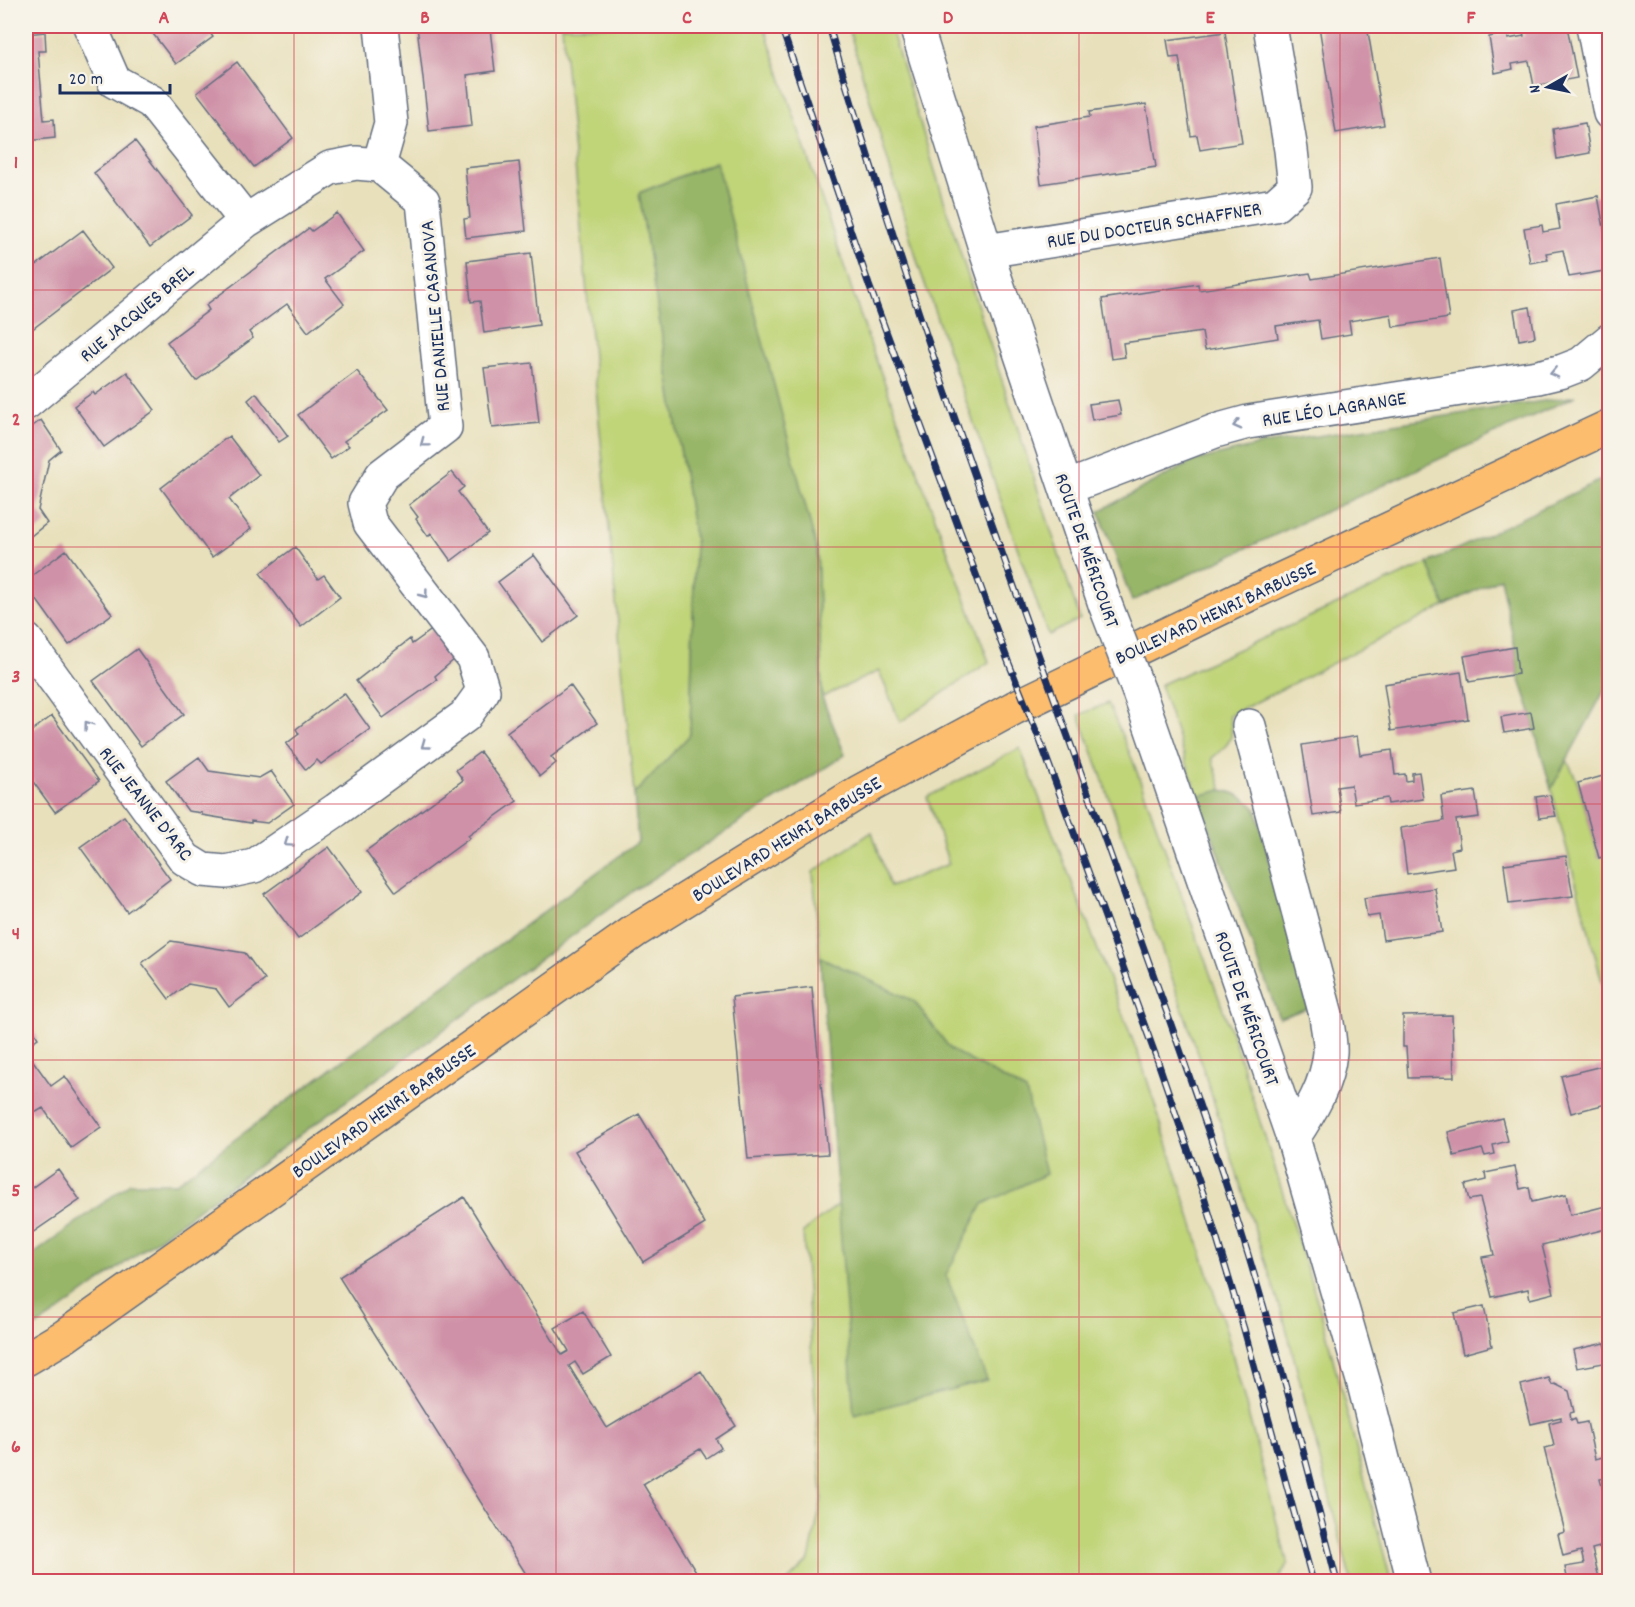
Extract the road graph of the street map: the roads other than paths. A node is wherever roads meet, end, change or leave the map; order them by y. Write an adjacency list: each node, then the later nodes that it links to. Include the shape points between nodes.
1 (90, 26): 8 (street, via 114,81 152,102)
2 (381, 26): 7 (street, via 391,123)
3 (916, 26): 9 (street, ROUTE DE MÉRICOURT)
4 (1270, 26): 9 (street, RUE DU DOCTEUR SCHAFFNER, via 1295,187 1275,205)
5 (1593, 26): 6 (street)
6 (1610, 113)
7 (379, 165): 8 (street, RUE JACQUES BREL, via 356,163 330,168); 16 (street, RUE DANIELLE CASANOVA, one-way to 16, via 423,201 445,427 382,475 365,503 370,523 473,658 483,691 465,716)
8 (246, 221): 11 (street, RUE JACQUES BREL)
9 (986, 251): 13 (street, ROUTE DE MÉRICOURT)
10 (1607, 343): 13 (street, RUE LÉO LAGRANGE, one-way to 13, via 1581,364 1547,375 1215,430)
11 (26, 403)
12 (1610, 426): 18 (main road, BOULEVARD HENRI BARBUSSE, via 1024,703 859,792 635,931 65,1336)
13 (1066, 488): 17 (street, ROUTE DE MÉRICOURT, bridge)
14 (26, 640): 16 (street, RUE JEANNE D'ARC, one-way to 14, via 254,866 226,872 203,870 185,859)
15 (1249, 726): 17 (street, via 1326,1015 1330,1052 1313,1108)
16 (336, 810)
17 (1293, 1138): 19 (street, ROUTE DE MÉRICOURT, via 1364,1384)
18 (26, 1359)
19 (1414, 1581)

